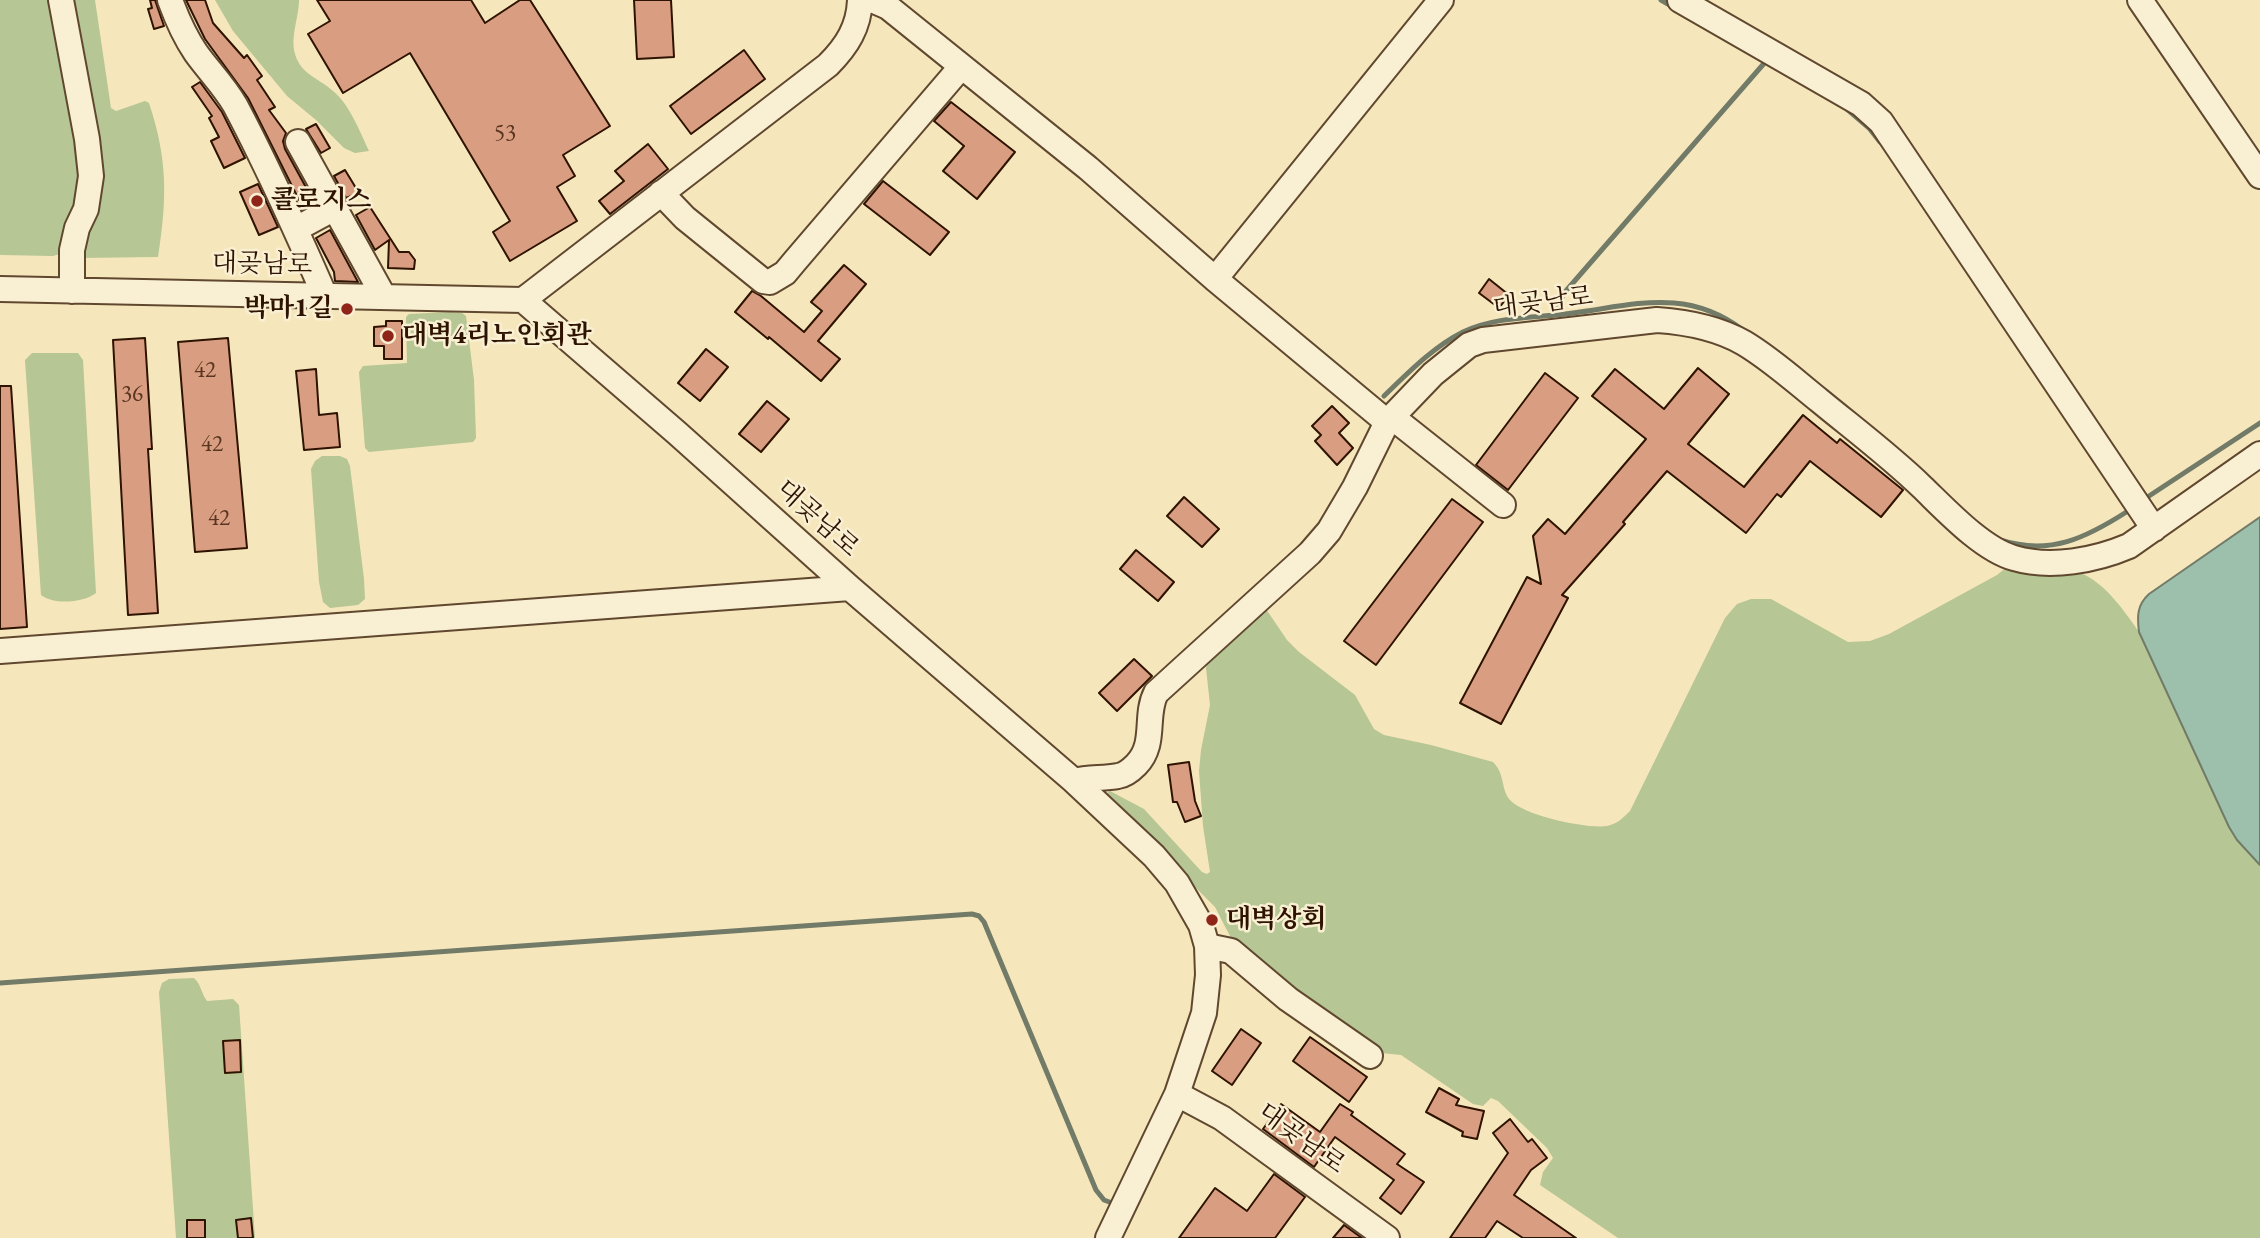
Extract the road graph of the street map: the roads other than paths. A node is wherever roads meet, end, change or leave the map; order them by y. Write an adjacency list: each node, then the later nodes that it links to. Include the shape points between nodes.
1 (61, 0): 15 (street, via 91,176 72,250)
2 (170, 0): 12 (street, via 179,24 236,107)
3 (860, 0): 7 (street, via 888,7); 10 (street, via 851,36 828,65)
4 (1441, 0): 13 (street)
5 (1680, 0): 22 (street, via 1861,104 1881,122)
6 (2140, 0): 9 (street)
7 (961, 67): 10 (street, via 795,261 770,282 685,218); 13 (street, via 1088,168)
8 (298, 142): 11 (street)
9 (2260, 176)
10 (661, 193): 18 (street)
11 (333, 209): 12 (street); 17 (street)
12 (296, 229): 16 (street)
13 (1215, 279): 19 (street)
14 (0, 289): 15 (street, 대곶남로)
15 (72, 291): 16 (street, 대곶남로)
16 (325, 296): 17 (street, 대곶남로)
17 (384, 297): 18 (street, 대곶남로)
18 (523, 300): 23 (street, 대곶남로)
19 (1389, 420): 21 (street); 22 (street, 대곶남로, via 1455,355 1483,340 1632,322 1680,321 1743,342 1771,362 1998,551 2034,562 2088,559 2129,546); 25 (street, 대곶남로, via 1355,487 1317,546 1156,693 1151,701 1149,744 1138,764 1119,776)
20 (2260, 454): 22 (street, 대곶남로)
21 (1503, 505)
22 (2154, 529)
23 (850, 588): 24 (street); 25 (street, 대곶남로)
24 (0, 651)
25 (1074, 781): 26 (street, 대곶남로, via 1177,883 1201,925)
26 (1207, 946): 27 (street, via 1231,951 1288,999); 28 (street, 대곶남로, via 1204,1013)
27 (1370, 1056)
28 (1177, 1094): 29 (street, 대곶남로); 30 (street, 대곶남로, via 1222,1118)
29 (1108, 1238)
30 (1387, 1238)

